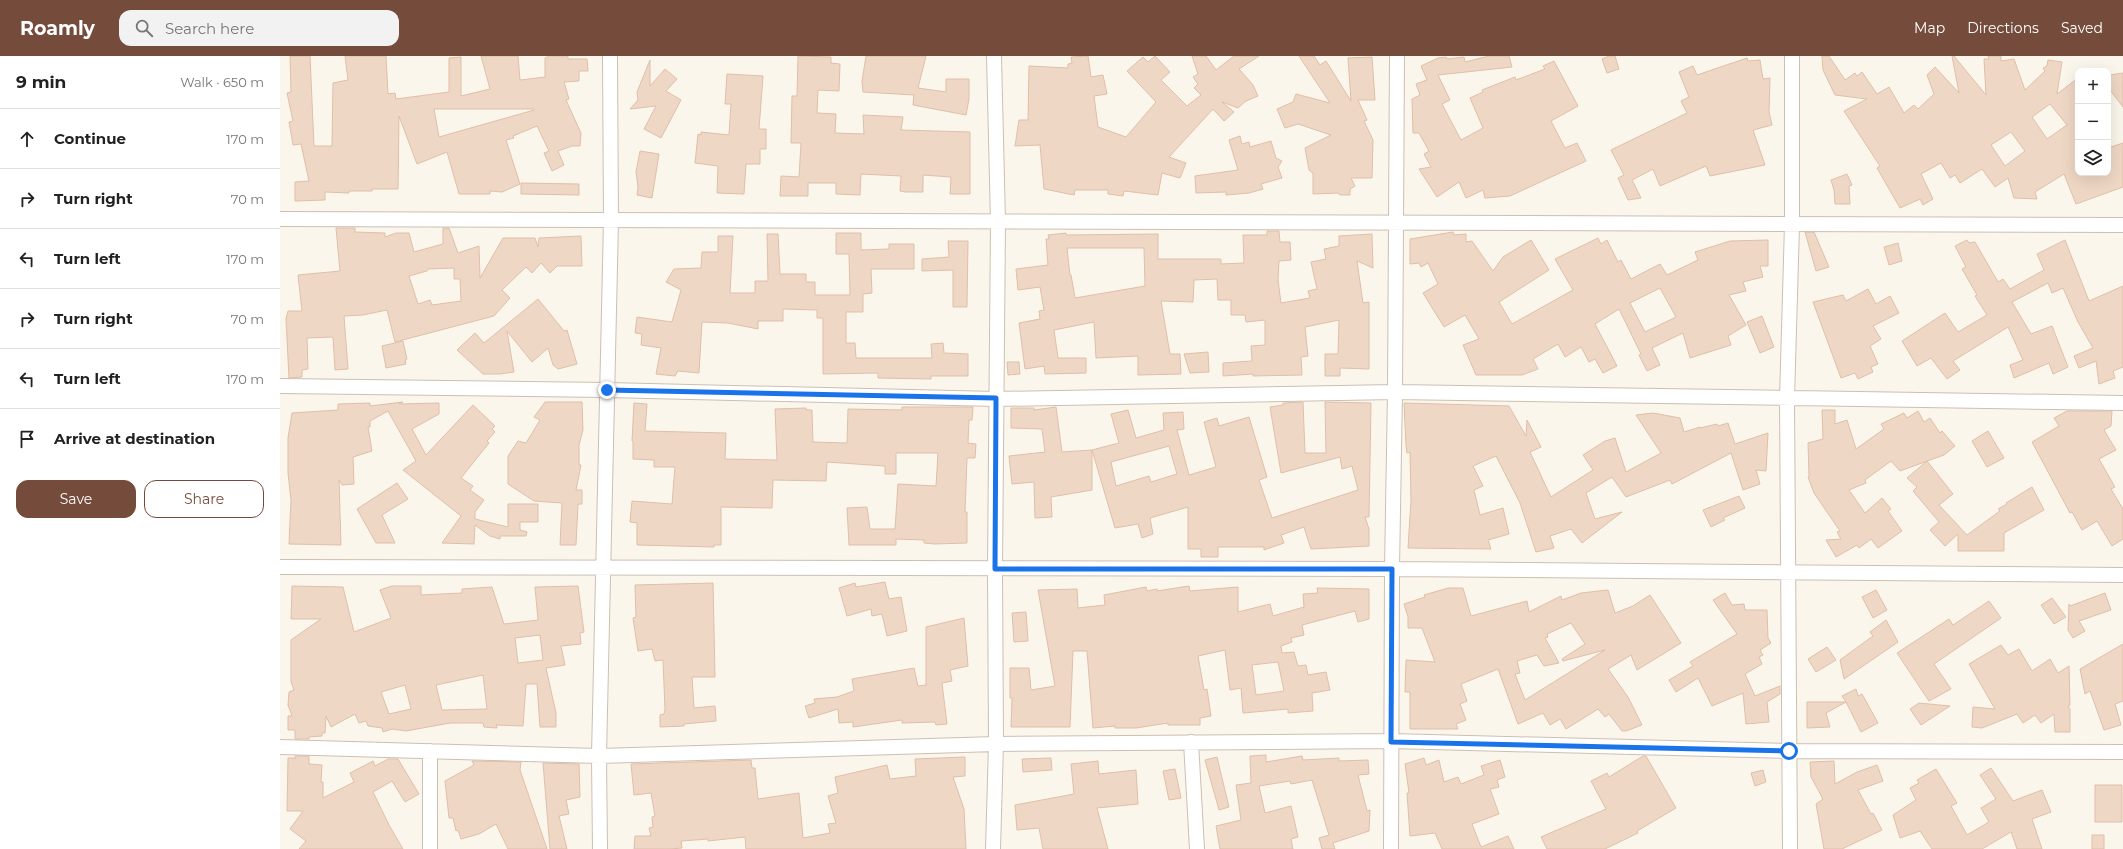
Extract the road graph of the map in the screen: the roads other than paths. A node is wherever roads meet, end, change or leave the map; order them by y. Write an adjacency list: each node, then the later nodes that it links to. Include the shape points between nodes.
1 (610, 56): 6 (street)
2 (994, 56): 7 (street)
3 (1397, 56): 8 (street)
4 (1792, 56): 9 (street)
5 (280, 219): 6 (street)
6 (611, 221): 7 (street); 12 (street)
7 (998, 222): 8 (street); 14 (street)
8 (1395, 224): 9 (street); 13 (street)
9 (1792, 225): 10 (street); 15 (street)
10 (2123, 225)
11 (280, 386): 12 (street)
12 (607, 390): 14 (street); 18 (street)
13 (1395, 392): 14 (street); 15 (street); 20 (street)
14 (996, 398): 19 (street)
15 (1787, 398): 16 (street); 21 (street)
16 (2123, 403)
17 (280, 568): 18 (street)
18 (603, 569): 19 (street); 30 (street)
19 (995, 569): 20 (street); 25 (street)
20 (1392, 569): 21 (street); 24 (street)
21 (1787, 573): 22 (street); 28 (street)
22 (2123, 575)
23 (1191, 742): 24 (street); 25 (street); 34 (street)
24 (1391, 742): 28 (street); 35 (street)
25 (996, 744): 30 (street); 33 (street)
26 (280, 747): 27 (street)
27 (430, 751): 30 (street); 31 (street)
28 (1789, 751): 29 (street); 36 (street)
29 (2123, 752)
30 (599, 756): 32 (street)
31 (430, 849)
32 (600, 849)
33 (993, 849)
34 (1197, 849)
35 (1391, 849)
36 (1790, 849)

